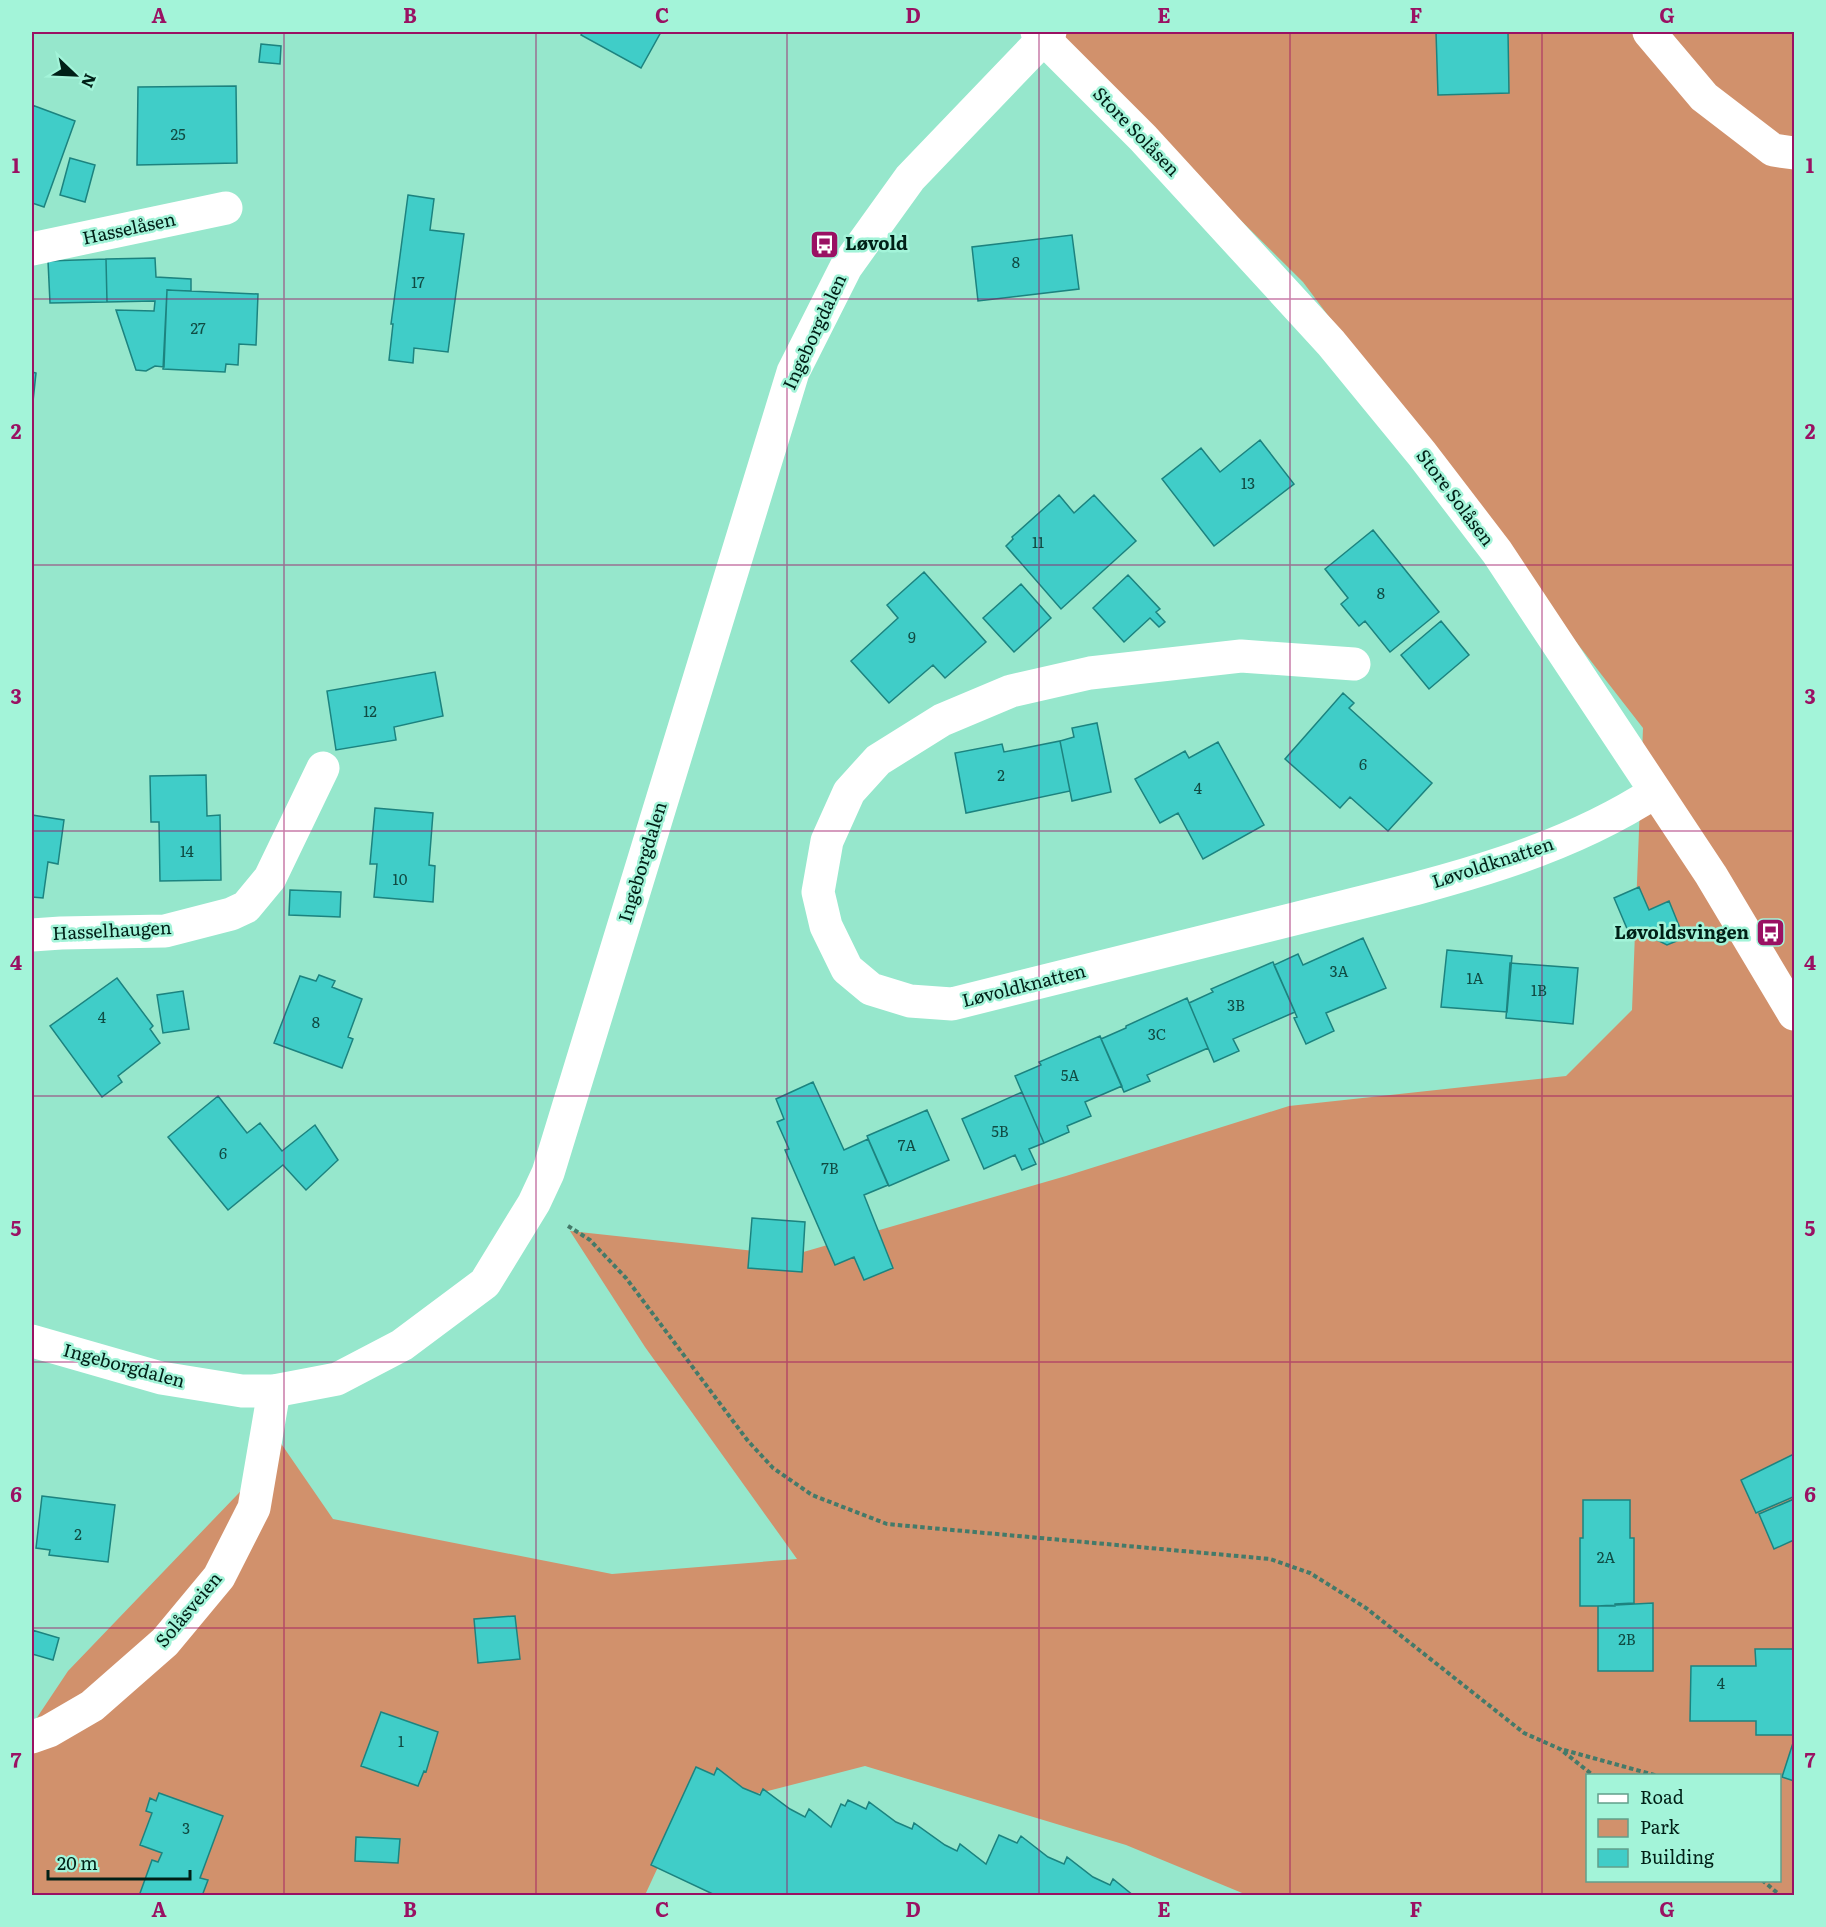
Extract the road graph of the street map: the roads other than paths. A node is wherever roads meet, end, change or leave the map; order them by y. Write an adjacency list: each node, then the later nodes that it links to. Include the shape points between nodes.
1 (1650, 32): 3 (street, via 1704,97 1773,150)
2 (1044, 33): 8 (street, Store Solåsen, via 1292,300 1414,445 1497,552); 12 (street, Ingeborgdalen, via 910,178 846,267 793,372 552,1162 534,1203 485,1283 402,1345 337,1379)
3 (1794, 153)
4 (226, 208): 5 (street, Hasselåsen)
5 (32, 249)
6 (1354, 664): 8 (street, Løvoldknatten, via 1241,656 1090,673 1011,691 942,720 878,760 849,792 827,841 818,892 826,926 847,969 872,989 910,1001 952,1004 1414,889 1542,850 1627,810)
7 (323, 768): 9 (street, Hasselhaugen, via 270,878 246,907 165,931)
8 (1655, 792): 10 (street, Store Solåsen, via 1711,874)
9 (32, 935)
10 (1794, 1014)
11 (32, 1341): 12 (street, Ingeborgdalen, via 161,1378 242,1391)
12 (274, 1391): 13 (street, Solåsveien, via 254,1508 219,1577 165,1642 92,1706)
13 (32, 1737)

